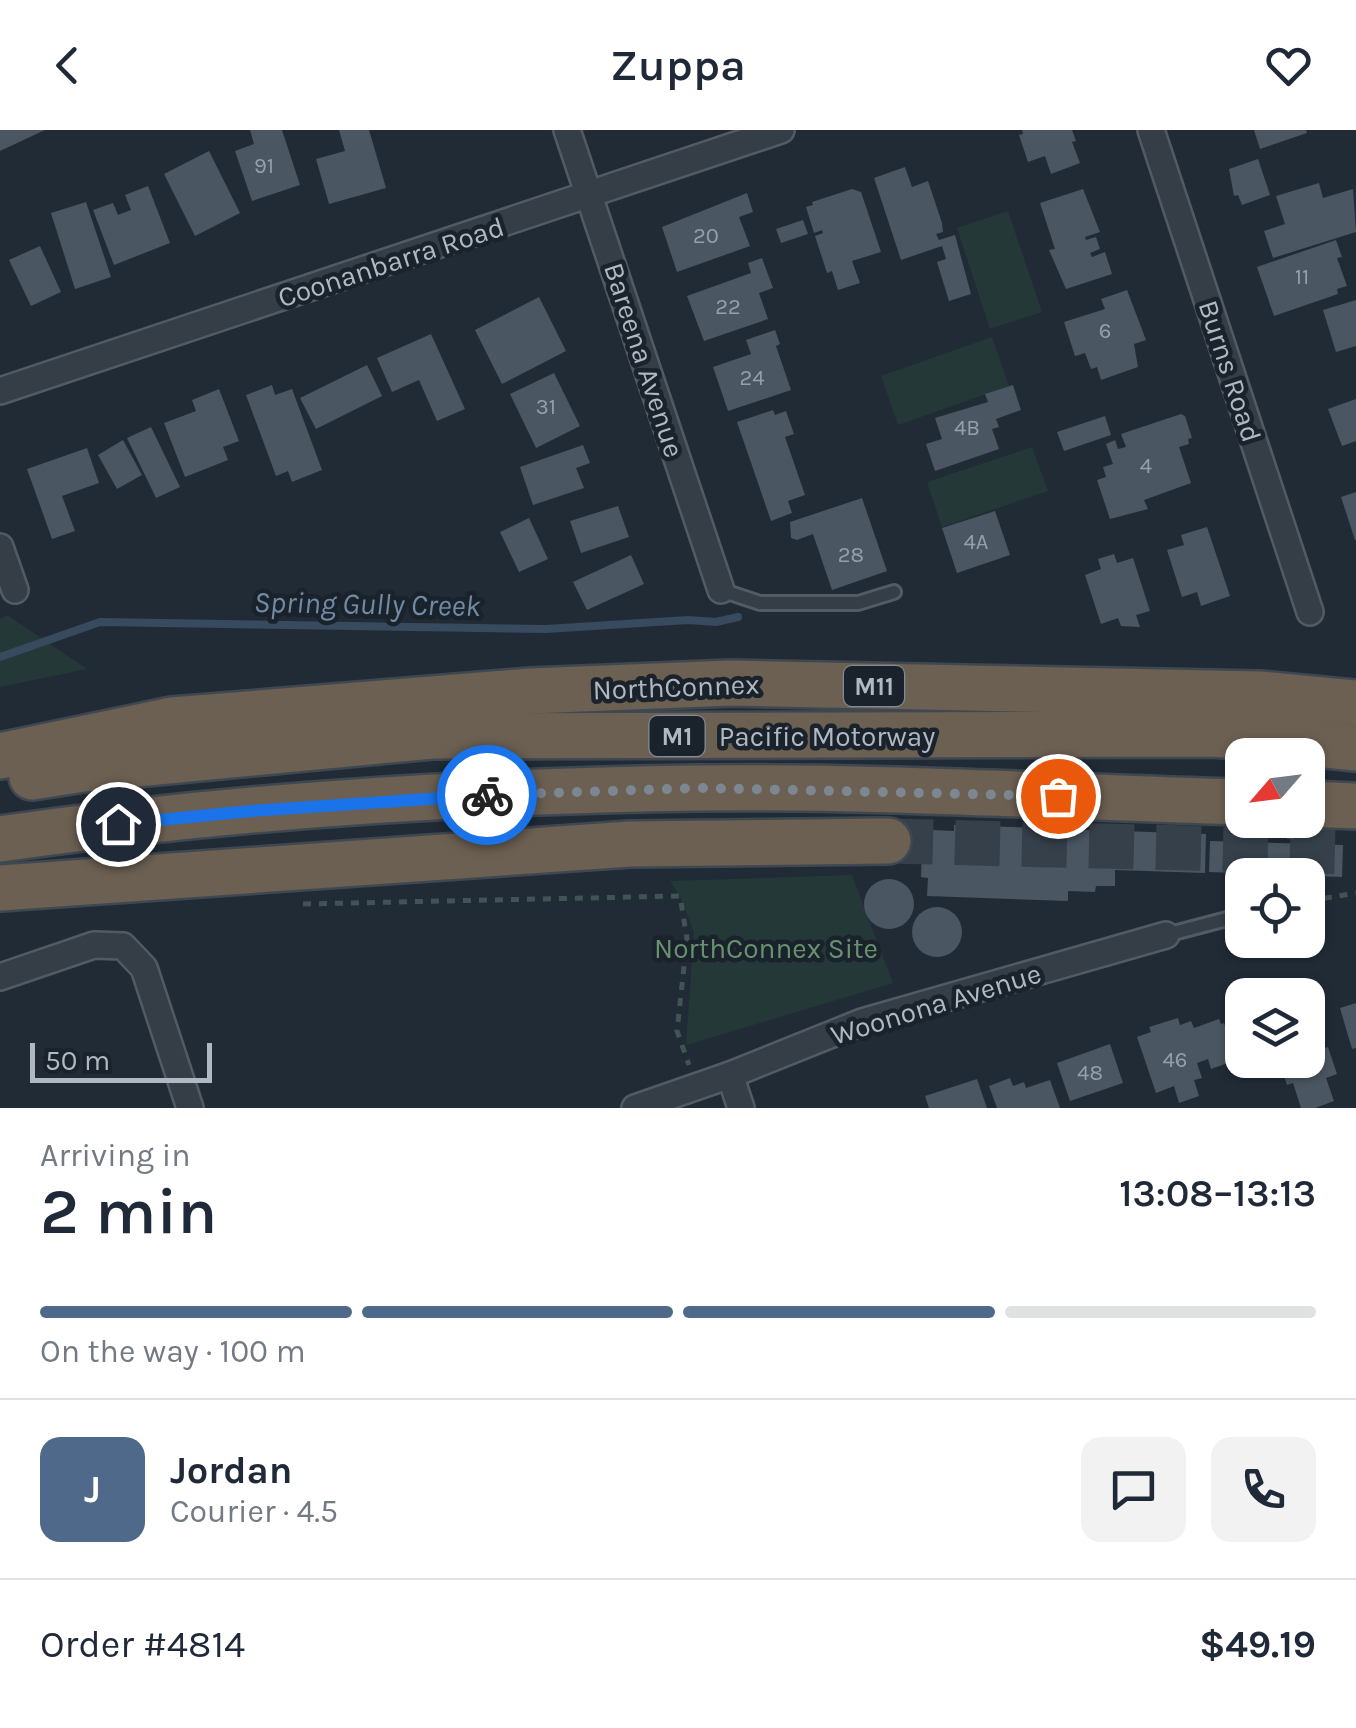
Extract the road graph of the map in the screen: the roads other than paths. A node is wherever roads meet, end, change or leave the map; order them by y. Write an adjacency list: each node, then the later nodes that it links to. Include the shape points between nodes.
1 (568, 130): 4 (street, Bareena Avenue)
2 (781, 130): 4 (street, Coonanbarra Road)
3 (1151, 130): 10 (street, Burns Road)
4 (589, 196): 5 (street, Coonanbarra Road); 8 (street, Bareena Avenue)
5 (0, 391)
6 (0, 547): 7 (street)
7 (15, 590)
8 (721, 590): 9 (lane, via 760,603 858,603)
9 (894, 592)
10 (1310, 612)
11 (1356, 704): 13 (highway, NorthConnex / M11, via 1240,694 658,686 172,720)
12 (1356, 748): 14 (highway, Pacific Motorway / M1, via 1215,734 432,736)
13 (0, 756)
14 (0, 782)
15 (1225, 802): 18 (highway, Pacific Motorway / M1, via 701,788 420,798)
16 (1325, 805): 17 (highway)
17 (1356, 806)
18 (0, 839)
19 (888, 840): 20 (highway, via 630,844)
20 (0, 888)
21 (1225, 920): 22 (lane, Woonona Avenue)
22 (1166, 936): 24 (street, Woonona Avenue, via 862,1022)
23 (0, 977): 25 (street, via 94,945 123,946 144,968)
24 (730, 1075): 26 (street, Woonona Avenue); 27 (street)
25 (190, 1108)
26 (636, 1108)
27 (740, 1108)

